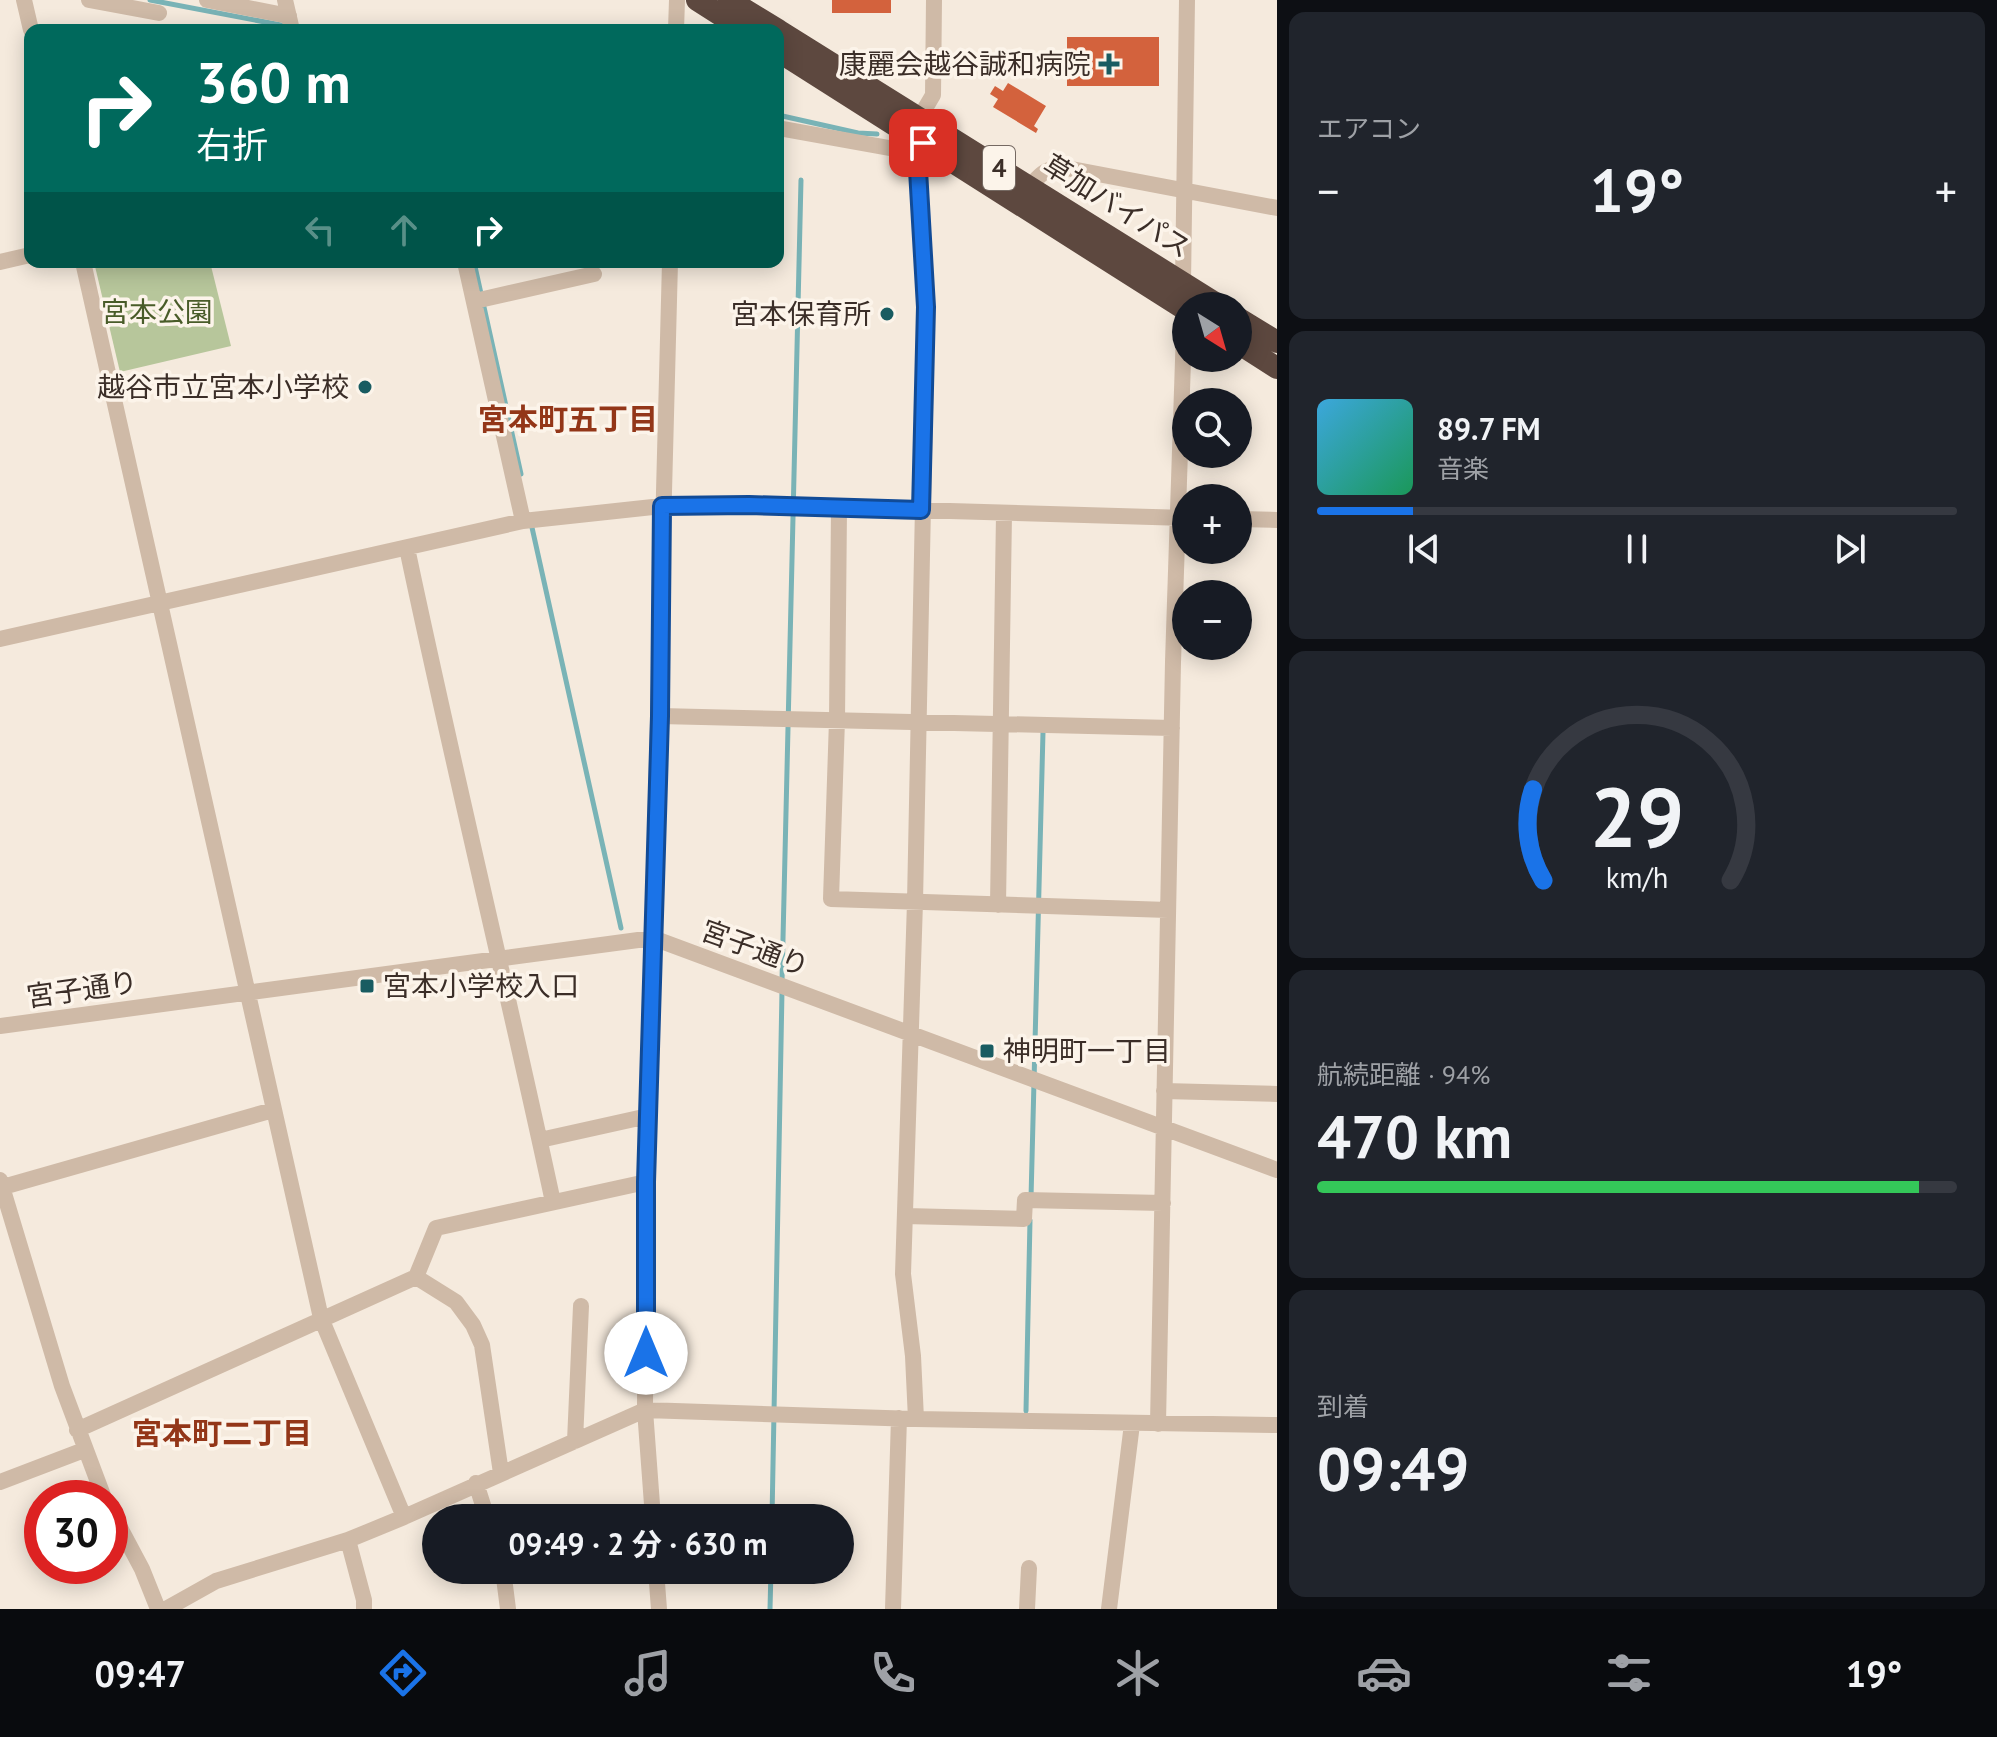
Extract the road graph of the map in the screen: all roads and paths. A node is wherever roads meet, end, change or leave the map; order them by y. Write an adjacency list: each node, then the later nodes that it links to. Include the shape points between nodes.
1 (24, 0): 11 (street)
2 (89, 0): 9 (street)
3 (207, 0): 10 (street)
4 (677, 0): 12 (street)
5 (697, 0): 13 (highway)
6 (729, 0): 14 (highway, 草加バイパス / 4)
7 (934, 0): 17 (street, via 933,95)
8 (1187, 0): 21 (street)
9 (159, 13)
10 (289, 15)
11 (30, 24)
12 (676, 24)
13 (735, 24)
14 (768, 24)
15 (784, 34): 17 (highway, 草加バイパス / 4)
16 (784, 55): 19 (highway, 草加バイパス / 4)
17 (920, 117): 20 (highway, 草加バイパス / 4)
18 (784, 129): 19 (street)
19 (920, 148): 32 (highway, 草加バイパス / 4); 41 (street, via 926,307)
20 (1030, 187): 21 (street, via 1049,168 1061,167); 29 (highway, 草加バイパス / 4)
21 (1184, 191): 22 (street); 29 (street)
22 (1277, 208)
23 (24, 256): 24 (street)
24 (0, 262)
25 (84, 268): 49 (street)
26 (467, 268): 31 (street)
27 (670, 268): 39 (street)
28 (594, 274): 31 (street)
29 (1183, 283): 30 (highway, 草加バイパス / 4)
30 (1197, 292)
31 (475, 301): 46 (street)
32 (1172, 301)
33 (1252, 327): 34 (highway)
34 (1277, 342)
35 (1252, 352): 36 (highway)
36 (1277, 368)
37 (1184, 372): 38 (street)
38 (1182, 484)
39 (662, 506): 40 (street); 46 (street); 51 (street)
40 (839, 509): 41 (street); 52 (street)
41 (921, 510): 42 (street); 53 (street)
42 (1004, 514): 43 (street); 54 (street)
43 (1172, 517)
44 (1252, 519): 45 (street)
45 (1277, 520)
46 (523, 521): 47 (street)
47 (407, 548): 49 (street); 60 (street)
48 (1180, 564): 55 (street)
49 (159, 604): 50 (street); 61 (street)
50 (0, 639)
51 (660, 716): 52 (street); 59 (street)
52 (837, 720): 53 (street); 56 (street, via 831,899)
53 (919, 723): 54 (street); 56 (street)
54 (1001, 724): 55 (street); 57 (street)
55 (1172, 728): 58 (street)
56 (915, 902): 57 (street); 63 (street)
57 (998, 905): 58 (street)
58 (1168, 910): 64 (street)
59 (653, 938): 60 (street, 宮子通り); 63 (street, 宮子通り); 67 (street)
60 (501, 959): 61 (street, 宮子通り); 69 (street)
61 (247, 994): 62 (street, 宮子通り); 66 (street)
62 (0, 1026)
63 (910, 1033): 68 (street, 宮子通り); 75 (street)
64 (1164, 1091): 65 (street); 68 (street)
65 (1277, 1094)
66 (273, 1110): 72 (street); 78 (street)
67 (648, 1116): 69 (street); 71 (street)
68 (1164, 1129): 70 (street, 宮子通り); 74 (street)
69 (540, 1140): 73 (street)
70 (1277, 1170)
71 (646, 1182): 73 (street); 79 (street)
72 (2, 1191): 84 (street)
73 (553, 1202): 76 (street, via 436,1228)
74 (1163, 1203): 75 (street, via 1025,1200 1024,1219); 82 (street)
75 (905, 1216): 80 (street, via 903,1274 913,1356)
76 (416, 1277): 78 (street); 87 (street, via 456,1302 482,1345)
77 (581, 1306): 85 (street)
78 (321, 1318): 84 (street); 93 (street)
79 (645, 1410): 80 (street); 85 (street); 92 (street)
80 (908, 1419): 81 (street); 104 (street)
81 (1132, 1424): 82 (street); 106 (street)
82 (1158, 1424): 83 (street)
83 (1277, 1425)
84 (77, 1430): 86 (street)
85 (575, 1441): 87 (street)
86 (84, 1450): 88 (street); 89 (street)
87 (501, 1473): 90 (street)
88 (96, 1480)
89 (0, 1482)
90 (476, 1483): 91 (street); 93 (street)
91 (483, 1504)
92 (652, 1504)
93 (404, 1517): 94 (street)
94 (348, 1540): 100 (street, via 216,1581); 101 (street)
95 (128, 1543): 99 (street)
96 (1029, 1568): 105 (street)
97 (505, 1584): 102 (street)
98 (657, 1584): 103 (street)
99 (158, 1609)
100 (166, 1609)
101 (364, 1609)
102 (508, 1609)
103 (659, 1609)
104 (893, 1609)
105 (1027, 1609)
106 (1109, 1609)

